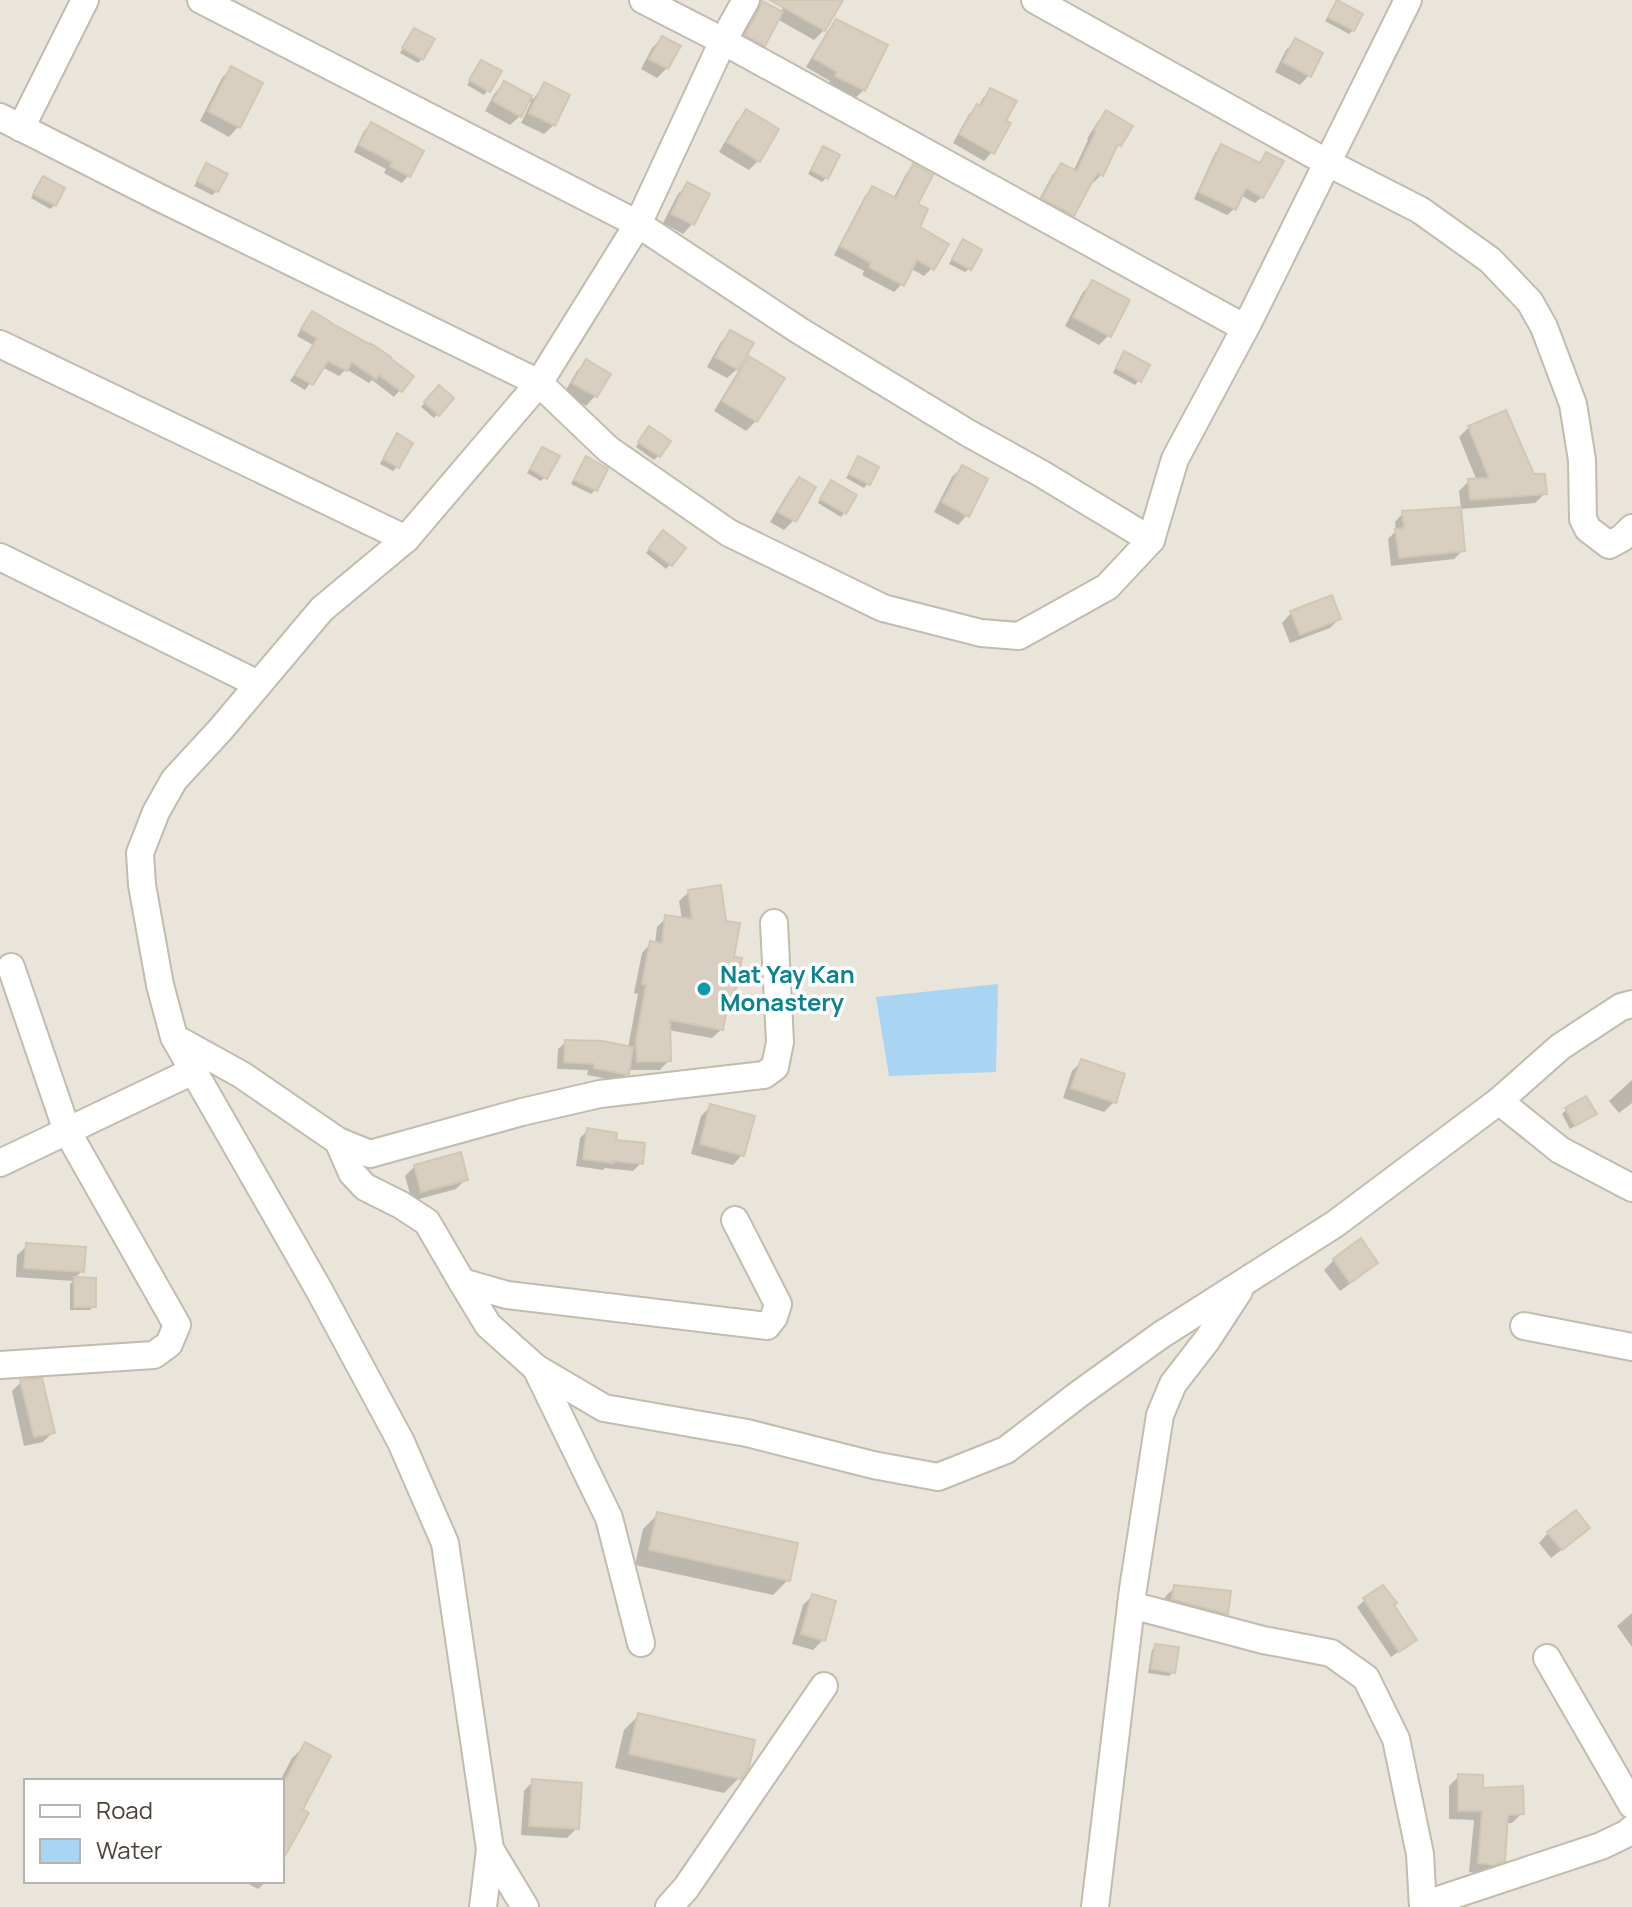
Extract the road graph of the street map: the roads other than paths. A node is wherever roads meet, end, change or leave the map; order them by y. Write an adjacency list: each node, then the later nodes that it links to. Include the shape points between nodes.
1 (85, 0): 8 (street)
2 (201, 0): 10 (street)
3 (643, 0): 7 (street)
4 (746, 0): 7 (street)
5 (1035, 0): 9 (street)
6 (1408, 0): 9 (street)
7 (723, 41): 10 (street); 11 (street)
8 (10, 123): 13 (street)
9 (1328, 163): 11 (street); 14 (street, via 1420,210 1490,260 1530,302 1573,404 1582,460 1583,519 1609,545)
10 (638, 224): 13 (street); 16 (street, via 800,331)
11 (1245, 328): 16 (street, via 1175,459)
12 (0, 344): 15 (street)
13 (539, 383): 15 (street); 16 (street, via 608,449 729,533 883,608 981,633 1019,636 1107,587)
14 (1632, 528)
15 (406, 539): 18 (street, via 322,609)
16 (1151, 540)
17 (0, 557): 18 (street)
18 (258, 684): 22 (street, via 174,780 140,853 160,985)
19 (774, 923): 26 (street, via 780,1042 775,1067 764,1075 600,1094 370,1154)
20 (11, 967): 25 (street)
21 (1632, 1004): 24 (street, via 1560,1047)
22 (174, 1037): 23 (street); 26 (street, via 242,1075)
23 (193, 1071): 25 (street); 42 (street, via 401,1442 445,1543)
24 (1499, 1101): 28 (street, via 1560,1150); 31 (street, via 1335,1224)
25 (67, 1131): 27 (street); 34 (street, via 177,1325 169,1344 154,1355)
26 (338, 1141): 30 (street, via 352,1173 365,1187 427,1222)
27 (0, 1163)
28 (1632, 1188)
29 (735, 1220): 30 (street, via 778,1304 767,1326 507,1295)
30 (462, 1282): 35 (street, via 488,1325)
31 (1245, 1282): 35 (street, via 1161,1335 1006,1450 938,1477 747,1433 604,1408); 36 (street, via 1173,1384 1160,1415)
32 (1524, 1326): 33 (street)
33 (1632, 1347)
34 (0, 1365)
35 (536, 1368): 37 (street, via 609,1518)
36 (1131, 1605): 43 (street, via 1331,1653 1366,1678 1396,1739 1420,1854); 47 (street)
37 (641, 1643)
38 (1547, 1658): 40 (street)
39 (824, 1686): 46 (street)
40 (1632, 1805)
41 (1632, 1829): 43 (street, via 1601,1846)
42 (490, 1849): 44 (street); 45 (street)
43 (1423, 1906)
44 (483, 1907)
45 (525, 1907)
46 (669, 1907)
47 (1095, 1907)

